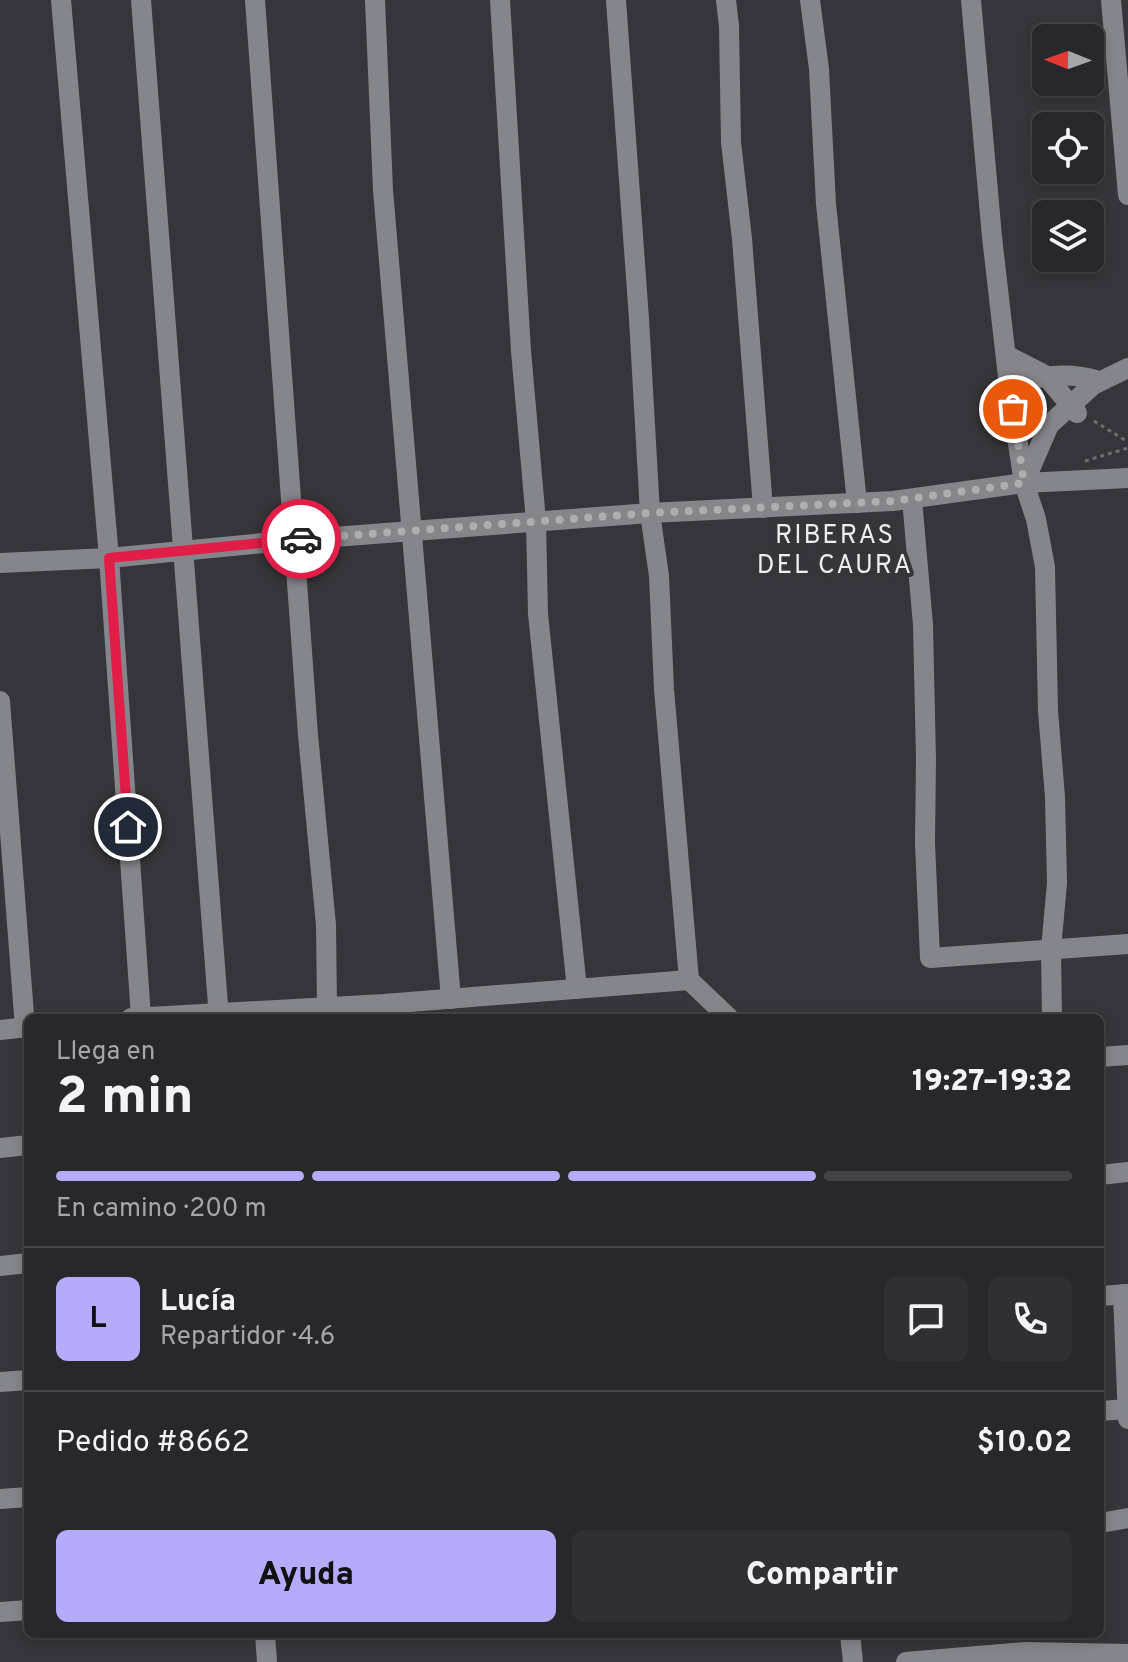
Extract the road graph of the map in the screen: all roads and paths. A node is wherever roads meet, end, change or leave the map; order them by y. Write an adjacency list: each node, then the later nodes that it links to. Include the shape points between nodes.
1 (61, 0): 28 (street)
2 (141, 0): 27 (street)
3 (255, 0): 26 (street)
4 (375, 0): 25 (street, via 383,190)
5 (500, 0): 24 (street)
6 (616, 0): 23 (street)
7 (726, 0): 22 (street, via 731,142)
8 (810, 0): 21 (street)
9 (971, 0): 12 (street)
10 (1111, 0): 11 (street)
11 (1128, 195)
12 (1006, 355): 14 (street); 16 (street)
13 (1128, 368): 15 (street)
14 (1045, 375): 15 (street, via 1077,374); 16 (street); 17 (street)
15 (1099, 381): 17 (street)
16 (1009, 385): 19 (street)
17 (1073, 408): 19 (street, via 1049,425)
18 (1128, 478): 19 (street)
19 (1024, 483): 20 (street); 32 (street, via 1045,567 1057,883)
20 (912, 499): 21 (street); 32 (street, via 923,625 930,958)
21 (857, 503): 22 (street)
22 (763, 508): 23 (street)
23 (650, 513): 24 (street); 33 (street)
24 (536, 521): 25 (street); 34 (street, via 546,708)
25 (412, 531): 26 (street); 35 (street)
26 (294, 540): 27 (street); 36 (street, via 327,937)
27 (184, 552): 28 (street); 39 (street)
28 (109, 558): 29 (street); 38 (street)
29 (0, 563)
30 (0, 701): 37 (street)
31 (1128, 944): 32 (street)
32 (1051, 949): 42 (street)
33 (689, 980): 34 (street); 41 (street)
34 (577, 989): 35 (street)
35 (451, 999): 36 (street)
36 (327, 1008): 40 (street)
37 (26, 1014)
38 (141, 1014)
39 (219, 1014)
40 (246, 1014)
41 (725, 1014)
42 (1052, 1014)
43 (24, 1028): 44 (street)
44 (0, 1030)
45 (1128, 1055): 46 (street)
46 (1104, 1057)
47 (24, 1145): 48 (street)
48 (0, 1148)
49 (1128, 1172): 50 (street)
50 (1104, 1175)
51 (24, 1263): 52 (street)
52 (0, 1266)
53 (1125, 1294): 54 (street); 58 (street)
54 (1104, 1296)
55 (24, 1380): 56 (street)
56 (0, 1382)
57 (1104, 1411): 58 (street)
58 (1127, 1413)
59 (24, 1497): 60 (street)
60 (0, 1499)
61 (1128, 1518): 62 (street)
62 (1104, 1522)
63 (24, 1610): 64 (street)
64 (0, 1612)
65 (265, 1638): 68 (street)
66 (850, 1638): 69 (street)
67 (1128, 1654): 70 (street, via 1025,1652)
68 (267, 1662)
69 (853, 1662)
70 (906, 1662)

